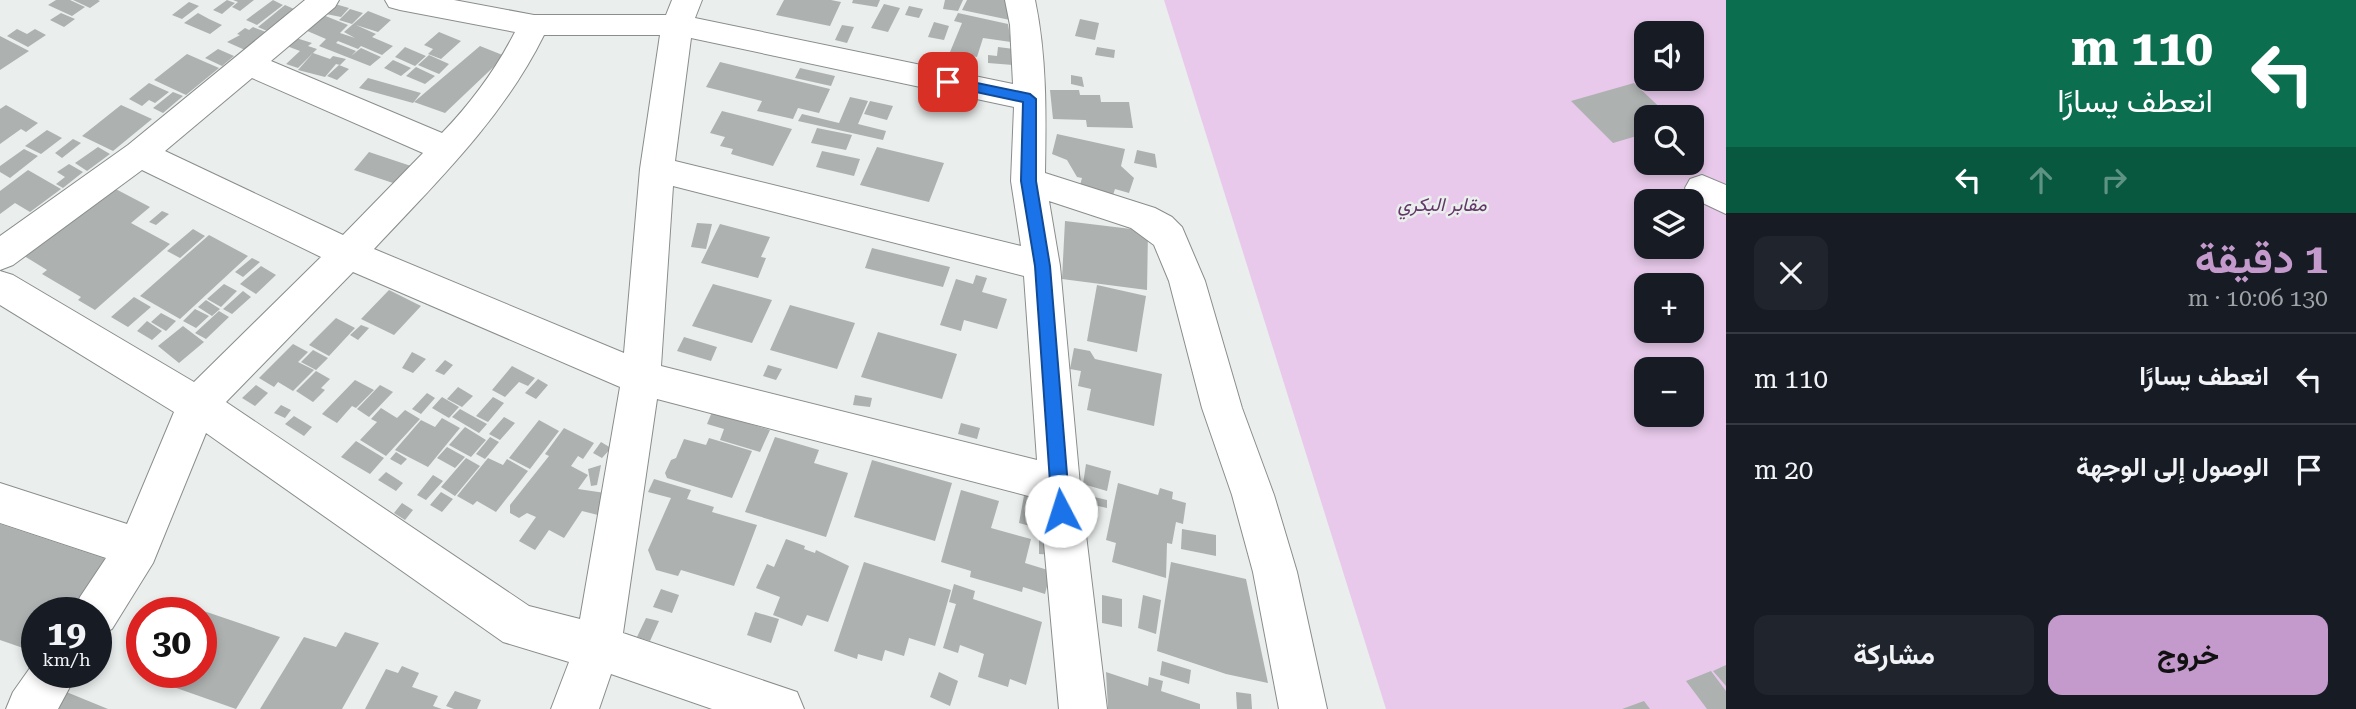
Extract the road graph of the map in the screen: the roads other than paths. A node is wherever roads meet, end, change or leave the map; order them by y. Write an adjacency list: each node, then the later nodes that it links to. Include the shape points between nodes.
1 (324, 0): 6 (street)
2 (400, 0): 5 (street)
3 (1020, 0): 7 (street, via 1026,24)
4 (682, 13): 5 (street); 7 (street); 10 (street)
5 (534, 25): 8 (street, via 506,75)
6 (248, 64): 8 (street); 9 (street)
7 (1030, 99): 11 (street)
8 (446, 149): 12 (street)
9 (140, 154): 12 (street); 13 (street)
10 (657, 169): 14 (street); 16 (street)
11 (1028, 181): 14 (street); 28 (street, via 1143,218 1169,237 1187,281 1275,572)
12 (348, 254): 16 (street); 17 (street)
13 (0, 255)
14 (1042, 266): 18 (street)
15 (0, 286): 17 (street)
16 (640, 378): 18 (street); 22 (street)
17 (197, 405): 20 (street); 22 (street, via 519,626)
18 (1059, 485): 27 (street)
19 (0, 503): 20 (street)
20 (138, 548): 21 (street)
21 (106, 597)
22 (598, 647): 25 (street); 26 (street)
23 (44, 688): 24 (street)
24 (30, 709)
25 (575, 709)
26 (780, 709)
27 (1083, 709)
28 (1303, 709)

